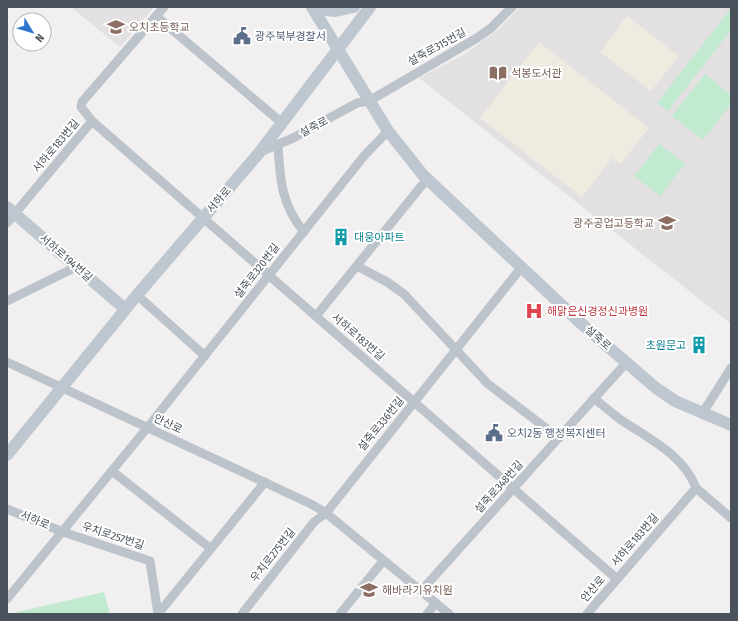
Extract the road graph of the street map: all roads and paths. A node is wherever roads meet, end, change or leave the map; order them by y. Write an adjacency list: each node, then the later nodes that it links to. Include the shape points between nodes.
1 (164, 7): 6 (street)
2 (354, 7): 5 (main road, via 335,11)
3 (370, 7): 7 (main road, 서하로)
4 (512, 7): 8 (street, 설죽로315번길, via 477,38)
5 (312, 8): 7 (main road, 설죽로)
6 (156, 16): 9 (street, via 82,102 80,107); 10 (street)
7 (339, 50): 8 (main road, 설죽로); 10 (main road, 서하로)
8 (369, 101): 11 (main road, 설죽로); 12 (street, 설죽로, via 357,103)
9 (92, 121): 15 (street, 서하로183번길); 16 (street, 서하로183번길)
10 (282, 123): 13 (main road, 서하로)
11 (388, 131): 14 (main road, 설죽로); 17 (street, 설죽로320번길, via 369,150)
12 (278, 144): 13 (street, 설죽로); 17 (street, via 279,169 285,199 293,218)
13 (258, 153): 16 (main road, 서하로)
14 (427, 179): 18 (street); 20 (main road, 설죽로)
15 (10, 215): 19 (main road, 서하로194번길)
16 (203, 217): 21 (street, 서하로183번길); 22 (main road, 서하로)
17 (304, 232): 21 (street, 설죽로320번길)
18 (357, 266): 25 (street); 26 (street, via 404,294)
19 (76, 267): 23 (street); 24 (main road, 서하로194번길)
20 (521, 268): 26 (street, 설죽로336번길); 29 (main road, 설죽로)
21 (269, 275): 25 (street, 서하로183번길); 27 (street, 설죽로320번길)
22 (137, 295): 24 (main road, 서하로); 27 (street)
23 (7, 301)
24 (125, 310): 31 (main road, 서하로)
25 (316, 316): 33 (street, 서하로183번길)
26 (456, 350): 33 (street, 설죽로336번길); 37 (street, via 496,391)
27 (205, 356): 36 (street, 설죽로320번길)
28 (7, 362): 31 (street)
29 (626, 363): 32 (street, 설죽로348번길); 34 (main road, 설죽로, via 665,395)
30 (731, 368): 34 (street)
31 (61, 387): 36 (street, 안산로); 38 (main road, 서하로)
32 (594, 398): 37 (street, 설죽로348번길); 41 (street, via 614,415 658,443 686,470)
33 (414, 402): 42 (street, 서하로183번길); 44 (street, 설죽로336번길)
34 (702, 414): 35 (main road, 설죽로)
35 (731, 425)
36 (148, 428): 39 (street, 우치로257번길); 40 (street, 안산로)
37 (559, 438): 42 (street, 설죽로348번길)
38 (7, 455)
39 (112, 471): 46 (street, 우치로257번길); 47 (street)
40 (265, 482): 44 (street, 안산로); 47 (street)
41 (696, 488): 45 (street); 49 (street, 서하로183번길)
42 (513, 489): 49 (street, 서하로183번길); 50 (street, 설죽로348번길)
43 (7, 509): 46 (street, 서하로)
44 (326, 513): 48 (street, 안산로); 54 (street, 우치로275번길, via 314,522)
45 (731, 518)
46 (63, 532): 51 (street, 우치로257번길); 53 (street, 우치로257번길, via 150,561)
47 (210, 548): 53 (street)
48 (383, 561): 50 (street, 안산로); 55 (street)
49 (617, 579): 58 (street, 안산로)
50 (421, 591): 52 (street, 안산로)
51 (7, 599)
52 (436, 603): 56 (street); 57 (street, 안산로)
53 (158, 614)
54 (242, 614)
55 (340, 614)
56 (427, 614)
57 (449, 614)
58 (587, 614)

